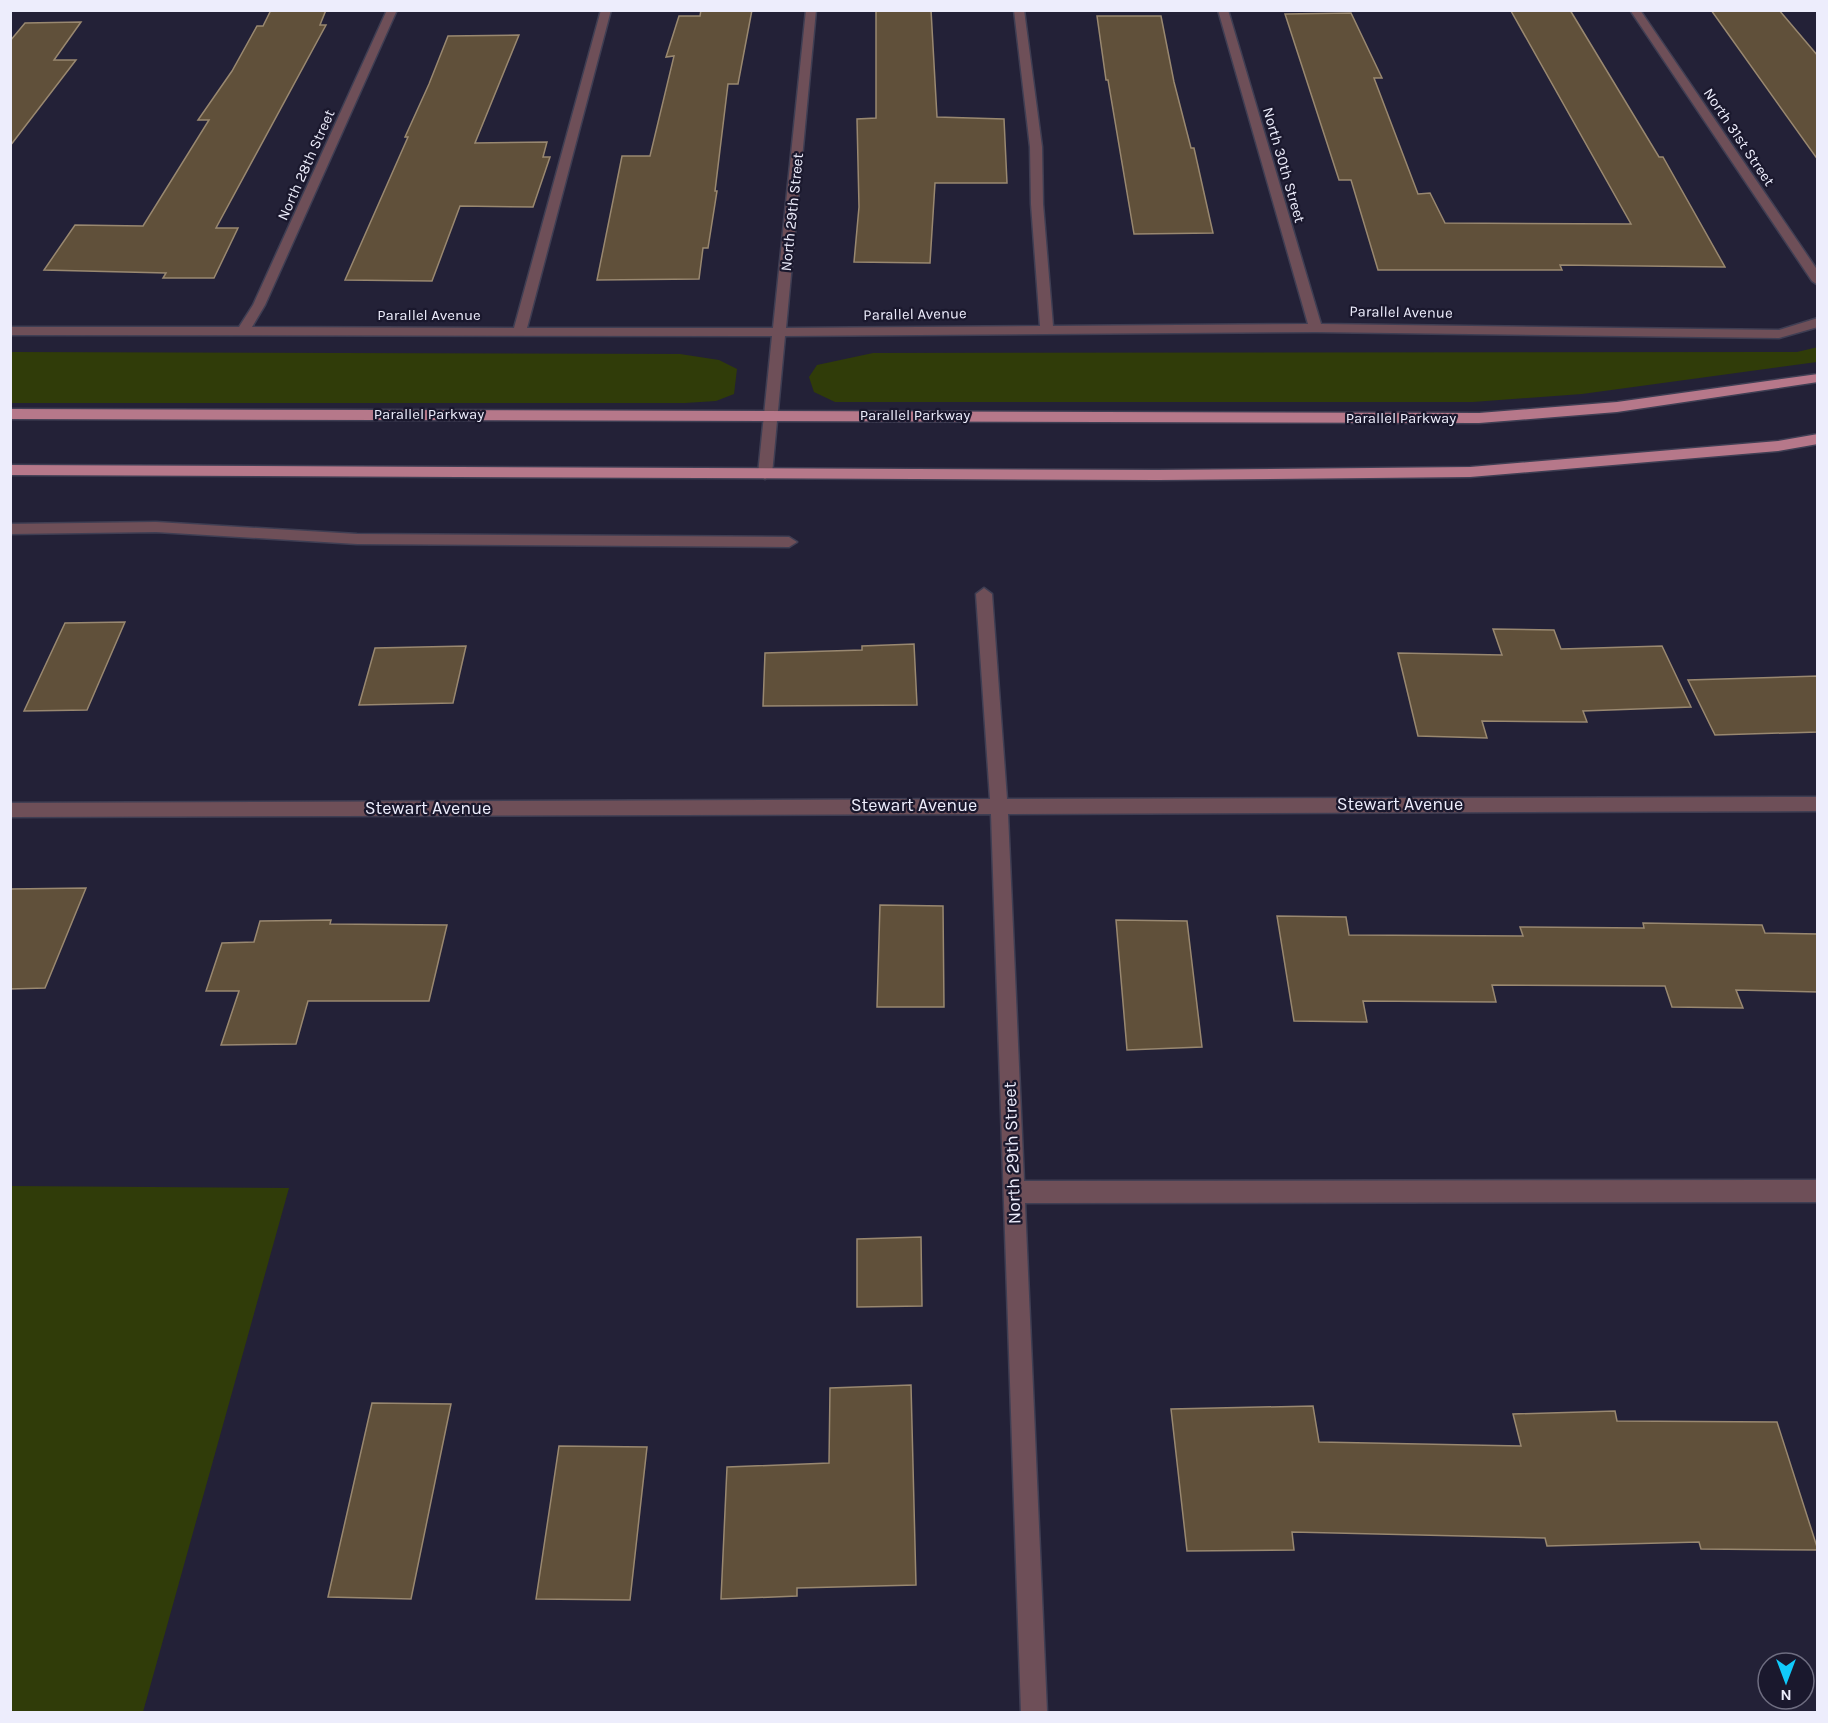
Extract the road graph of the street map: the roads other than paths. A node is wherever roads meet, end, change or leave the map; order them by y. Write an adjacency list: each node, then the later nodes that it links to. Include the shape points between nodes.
1 (392, 10): 11 (street, North 28th Street, via 260,305)
2 (606, 10): 13 (street)
3 (812, 10): 14 (street, North 29th Street)
4 (1019, 10): 10 (street, via 1036,147)
5 (1223, 10): 9 (street, North 30th Street)
6 (1635, 10): 7 (street, North 31st Street)
7 (1818, 281)
8 (1818, 322): 9 (street, Parallel Avenue, via 1779,334)
9 (1316, 328): 10 (street, Parallel Avenue)
10 (1047, 329): 14 (street, Parallel Avenue)
11 (244, 330): 12 (street, Parallel Avenue); 13 (street, Parallel Avenue)
12 (10, 331)
13 (519, 332): 14 (street, Parallel Avenue)
14 (781, 332): 17 (street, North 29th Street)
15 (1818, 378): 17 (main road, Parallel Parkway, via 1617,407 1479,418)
16 (10, 414): 17 (main road, Parallel Parkway)
17 (772, 414): 20 (street, North 29th Street)
18 (1818, 439): 20 (main road, via 1778,446 1470,472)
19 (10, 470): 20 (main road)
20 (765, 474)
21 (10, 529): 22 (street, via 156,527 357,539)
22 (789, 542)
23 (984, 594): 25 (street, North 29th Street)
24 (1818, 804): 25 (street, Stewart Avenue)
25 (999, 805): 26 (street, Stewart Avenue); 28 (street, North 29th Street)
26 (10, 810)
27 (1818, 1191): 28 (street)
28 (1014, 1192): 29 (street, North 29th Street)
29 (1034, 1713)

